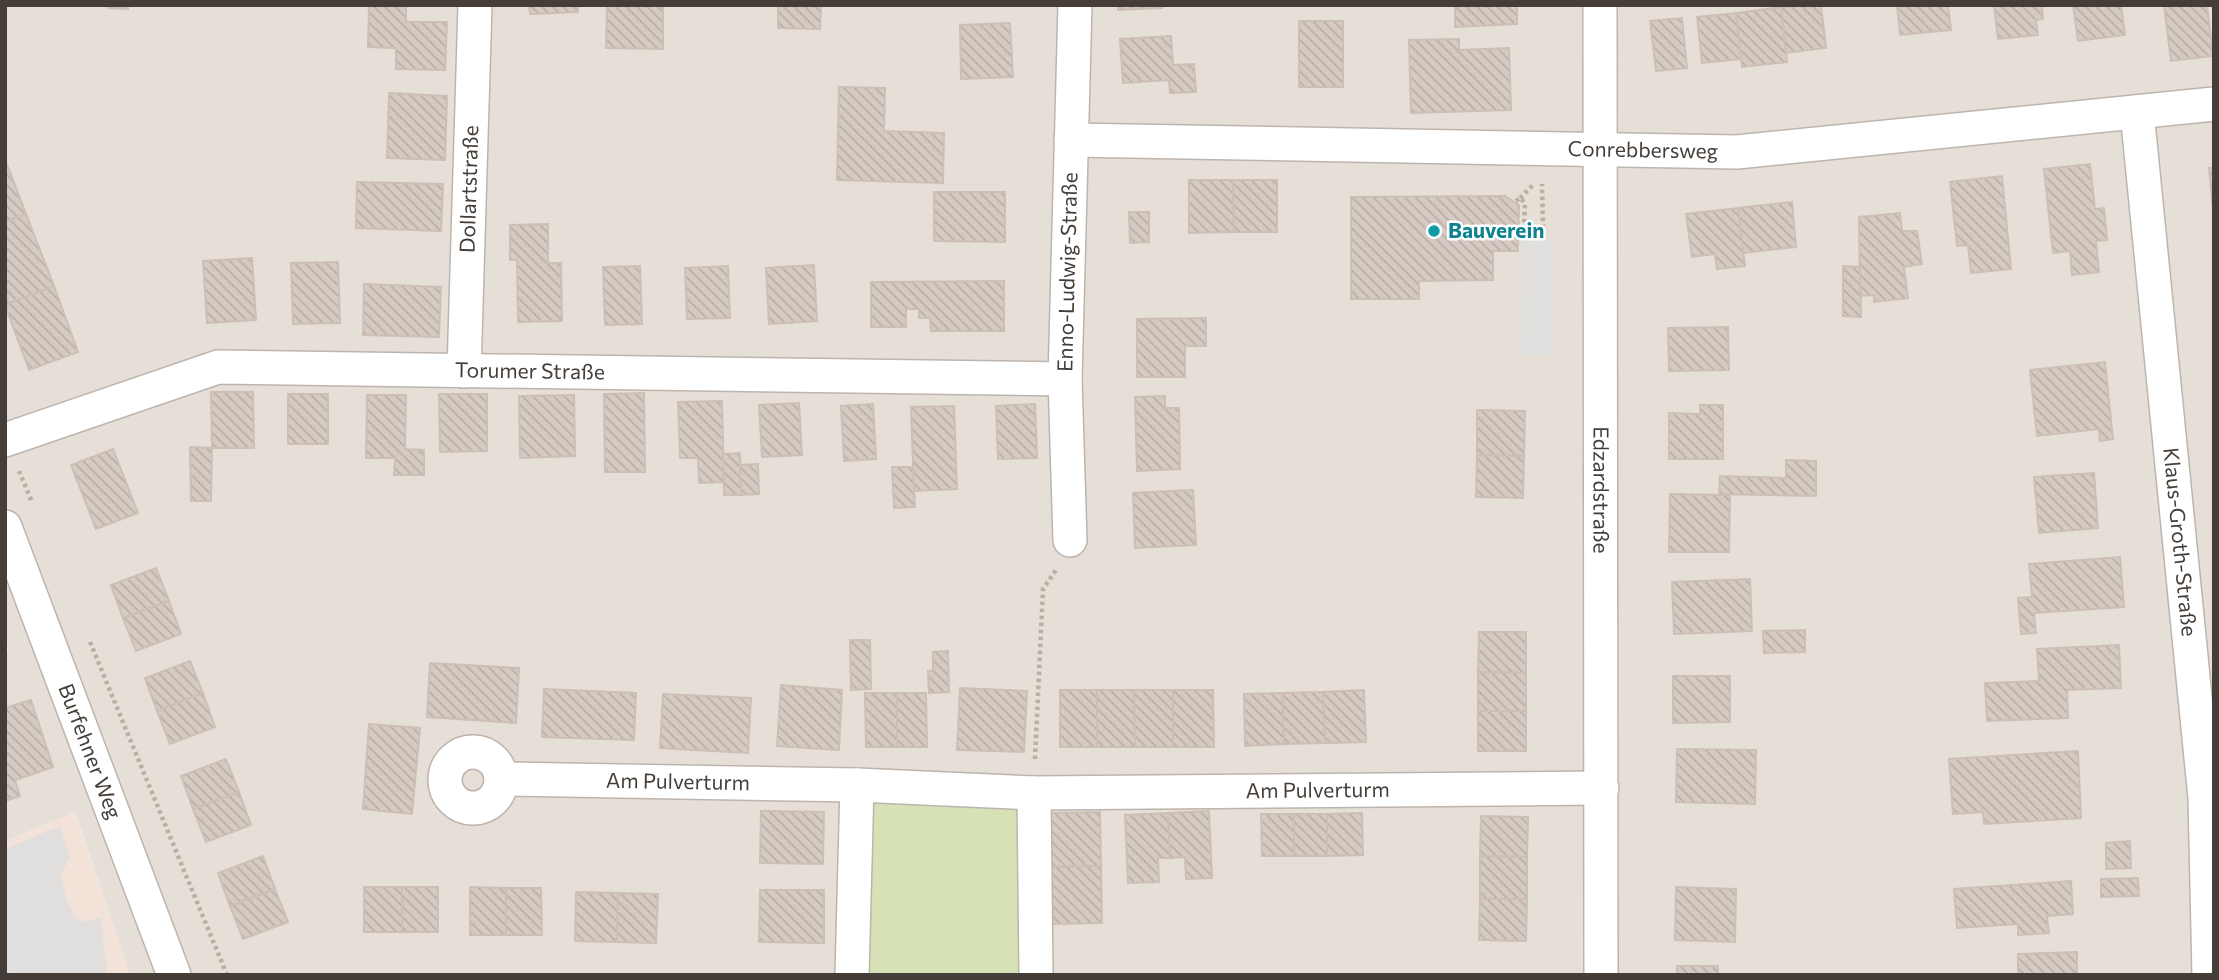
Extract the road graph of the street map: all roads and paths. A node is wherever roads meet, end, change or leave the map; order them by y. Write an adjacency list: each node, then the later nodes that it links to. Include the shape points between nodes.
1 (475, 5): 10 (street, Dollartstraße)
2 (1075, 5): 6 (street, Enno-Ludwig-Straße)
3 (1600, 5): 7 (street, Edzardstraße)
4 (2214, 104): 5 (street, Conrebbersweg)
5 (2137, 112): 7 (street, Conrebbersweg, via 1737,152); 26 (street, Klaus-Groth-Straße, via 2205,798)
6 (1071, 140): 7 (street, Conrebbersweg); 11 (street, Enno-Ludwig-Straße)
7 (1603, 151): 19 (street, Edzardstraße)
8 (1530, 188): 9 (path, via 1518,199 1525,203 1524,228 1543,228)
9 (1544, 197)
10 (464, 371): 11 (street, Torumer Straße); 12 (street, Torumer Straße, via 218,367)
11 (1066, 379): 15 (street, Enno-Ludwig-Straße)
12 (19, 435): 13 (path, via 18,467)
13 (33, 505)
14 (5, 527): 21 (street, Burfehner Weg)
15 (1070, 540): 20 (path, via 1063,560 1043,589)
16 (86, 632): 22 (path)
17 (500, 779): 18 (street, Am Pulverturm)
18 (857, 785): 20 (street, Am Pulverturm); 23 (street)
19 (1602, 788): 20 (street, Am Pulverturm); 25 (street, Edzardstraße)
20 (1034, 793): 24 (street)
21 (174, 975)
22 (227, 975)
23 (852, 975)
24 (1036, 975)
25 (1601, 975)
26 (2209, 975)

